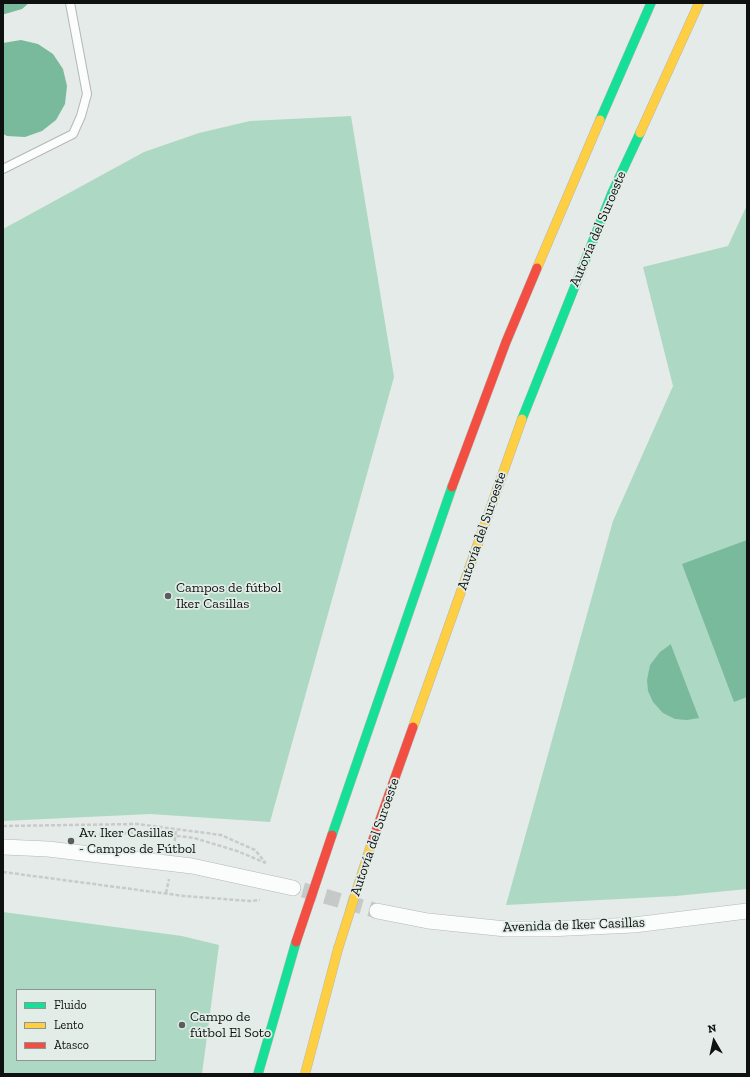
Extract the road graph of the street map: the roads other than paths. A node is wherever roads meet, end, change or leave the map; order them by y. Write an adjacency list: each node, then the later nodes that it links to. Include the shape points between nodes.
1 (70, 3): 4 (lane, via 87,94 81,116 73,134)
2 (651, 3): 9 (highway, bridge, via 506,342 438,525 296,942)
3 (699, 3): 10 (highway, Autovía del Suroeste, bridge, via 612,193 530,396 371,845 338,949)
4 (3, 169)
5 (3, 847): 6 (street, via 48,849 192,866)
6 (293, 888)
7 (377, 911): 8 (street, Avenida de Iker Casillas, via 428,921 506,929 634,925)
8 (747, 911)
9 (258, 1074)
10 (305, 1074)

